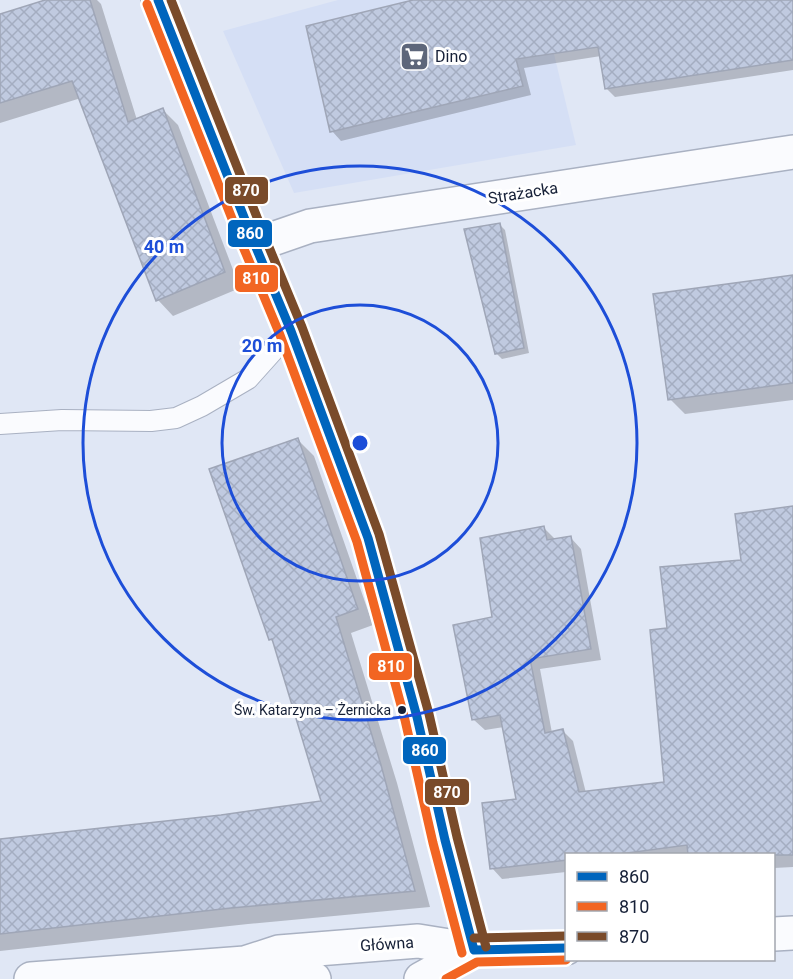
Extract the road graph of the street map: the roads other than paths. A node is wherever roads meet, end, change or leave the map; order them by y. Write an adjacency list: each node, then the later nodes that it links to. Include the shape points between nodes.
1 (158, 0): 3 (street)
2 (793, 152): 3 (street, Strażacka, via 310,225)
3 (255, 245): 4 (street)
4 (291, 331): 5 (lane, via 248,379 176,417 151,421); 9 (street, via 368,538)
5 (0, 424)
6 (793, 933): 7 (street)
7 (775, 934)
8 (565, 948): 9 (street, Główna)
9 (474, 950): 10 (street, Główna, via 418,940 279,952); 13 (street)
10 (253, 971): 11 (street, Główna); 12 (street, Główna)
11 (31, 979)
12 (314, 979)
13 (421, 979)

